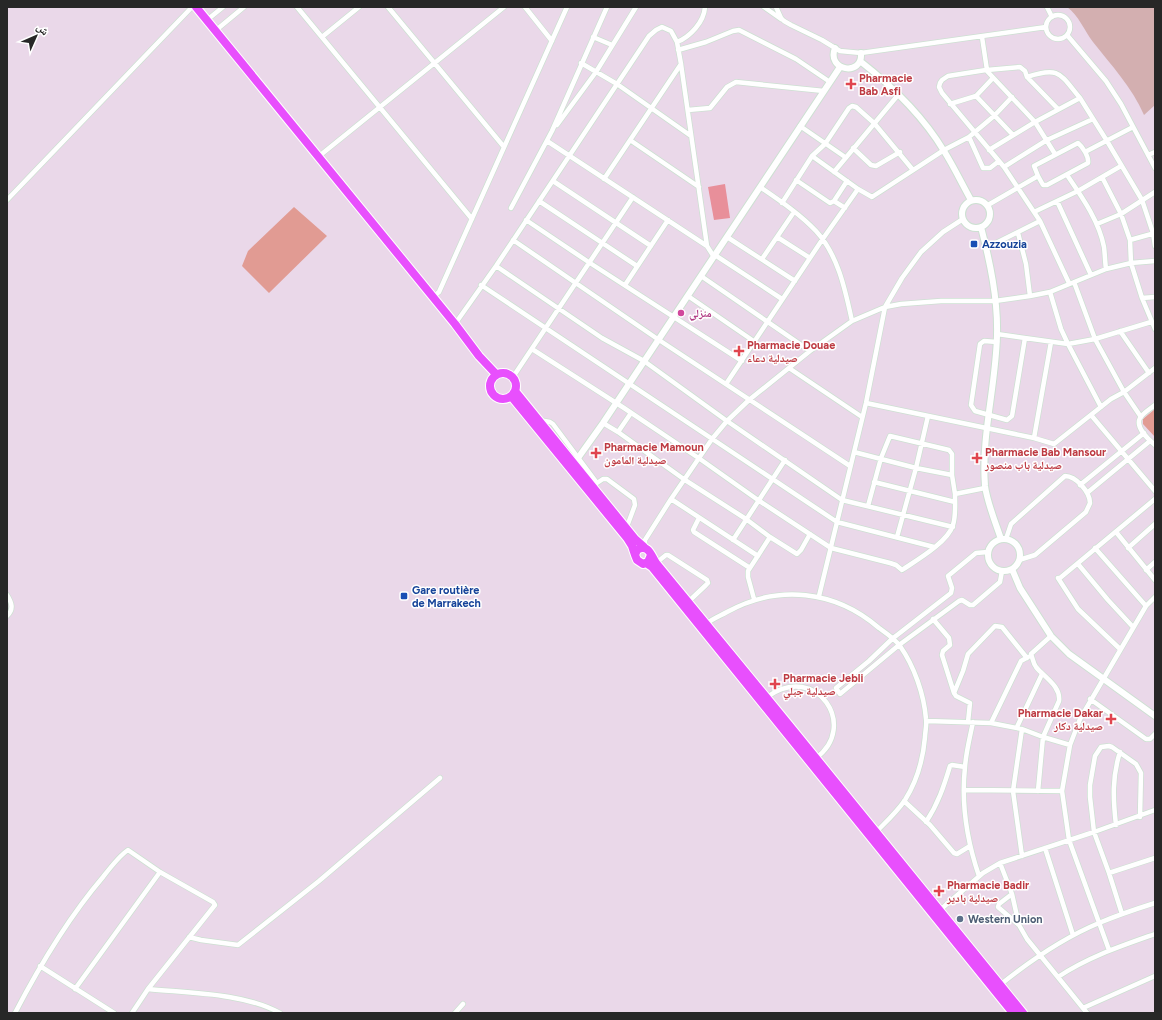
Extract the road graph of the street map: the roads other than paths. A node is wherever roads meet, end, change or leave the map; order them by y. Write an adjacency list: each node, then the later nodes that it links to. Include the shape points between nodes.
1 (192, 7): 102 (street)
2 (196, 7): 18 (highway)
3 (223, 7): 18 (street)
4 (244, 7): 21 (street)
5 (297, 7): 23 (street)
6 (359, 7): 23 (street)
7 (388, 7): 34 (street)
8 (504, 7): 34 (street)
9 (525, 7): 26 (street)
10 (567, 7): 26 (street)
11 (607, 7): 24 (street)
12 (636, 7): 28 (street)
13 (705, 7): 27 (street, via 704,14 693,30)
14 (764, 7): 19 (street)
15 (776, 7): 19 (street)
16 (1047, 7): 17 (street)
17 (1052, 17): 20 (street, via 1046,23); 22 (street, via 1060,15 1067,19 1070,27)
18 (207, 20): 21 (highway)
19 (784, 21): 29 (street)
20 (1046, 28): 22 (street, via 1054,39 1061,39); 25 (street)
21 (215, 31): 80 (highway)
22 (1067, 35): 58 (street, via 1106,81)
23 (322, 37): 49 (street)
24 (593, 37): 28 (street); 33 (street)
25 (982, 37): 31 (street); 37 (street)
26 (552, 40): 69 (street)
27 (677, 42): 30 (street); 42 (street, via 674,34 667,28 659,28 652,32)
28 (612, 46): 38 (street)
29 (835, 48): 31 (street, via 844,52); 36 (street, via 834,60)
30 (678, 50): 35 (street); 41 (street, via 739,30 796,60)
31 (861, 53): 32 (street)
32 (860, 61): 36 (street, via 854,68); 44 (street)
33 (581, 63): 38 (street); 59 (street)
34 (435, 64): 49 (street); 69 (street)
35 (681, 64): 50 (street); 52 (street)
36 (840, 67): 41 (street)
37 (987, 70): 39 (street, via 1020,67 1026,71); 40 (street); 48 (street, via 948,76 942,80 940,90)
38 (596, 72): 42 (street); 59 (street)
39 (1028, 77): 47 (street, via 1043,72 1056,72); 51 (street)
40 (993, 78): 45 (street); 46 (street)
41 (830, 82): 43 (street)
42 (617, 84): 50 (street); 78 (street)
43 (824, 91): 52 (street, via 736,82 727,87 710,108); 57 (street)
44 (898, 95): 56 (street); 71 (street, via 921,119)
45 (976, 96): 48 (street); 53 (street)
46 (1012, 97): 53 (street); 55 (street)
47 (1080, 98): 51 (street); 54 (street)
48 (950, 104): 60 (street)
49 (380, 108): 80 (street); 115 (street)
50 (652, 109): 62 (street); 64 (street)
51 (1058, 109): 55 (street)
52 (688, 110): 62 (street)
53 (994, 116): 60 (street); 61 (street)
54 (1093, 119): 65 (street); 67 (street)
55 (1035, 122): 61 (street); 65 (street)
56 (874, 123): 68 (street, via 852,106); 70 (street); 73 (street)
57 (800, 126): 68 (street); 96 (street)
58 (1133, 127): 67 (street); 77 (street)
59 (552, 131): 66 (street)
60 (975, 132): 63 (street); 72 (street)
61 (1013, 135): 72 (street)
62 (691, 136): 95 (street)
63 (969, 137): 71 (street); 82 (street, via 984,168 990,168)
64 (630, 140): 91 (street); 95 (street)
65 (1047, 140): 76 (street); 84 (street)
66 (547, 141): 78 (street); 110 (street)
67 (1108, 141): 74 (street); 83 (street)
68 (825, 144): 79 (street); 81 (street)
69 (504, 147): 115 (street)
70 (853, 148): 73 (street, via 870,165 876,166); 81 (street)
71 (944, 150): 86 (street); 104 (street)
72 (990, 150): 82 (street)
73 (900, 152): 86 (street)
74 (1085, 152): 76 (street, via 1076,143); 88 (street, via 1088,163)
75 (1155, 152): 77 (street)
76 (1055, 154): 89 (street, via 1034,166)
77 (1148, 155): 85 (street)
78 (569, 156): 91 (street); 93 (street)
79 (812, 156): 87 (street); 92 (street)
80 (318, 157): 154 (highway)
81 (845, 157): 87 (street)
82 (999, 161): 84 (street)
83 (1121, 166): 90 (street); 105 (street)
84 (1004, 167): 97 (street)
85 (1155, 168)
86 (913, 170): 98 (street, via 872,197)
87 (834, 172): 94 (street)
88 (1067, 175): 89 (street, via 1045,186); 99 (street)
89 (1038, 176): 97 (street)
90 (1102, 177): 99 (street); 114 (street)
91 (604, 179): 101 (street)
92 (796, 180): 103 (street, via 829,202); 108 (street)
93 (552, 181): 106 (street); 120 (street)
94 (847, 181): 98 (street); 103 (street)
95 (699, 187): 132 (street)
96 (760, 187): 108 (street); 125 (street)
97 (1017, 187): 109 (street); 113 (street)
98 (858, 189): 111 (street)
99 (1078, 191): 107 (street); 121 (street)
100 (1155, 192): 105 (street)
101 (633, 198): 118 (street); 120 (street)
102 (7, 200)
103 (834, 200): 111 (street)
104 (971, 200): 109 (street, via 980,200); 116 (street, via 962,210)
105 (1142, 200): 114 (street); 124 (street)
106 (539, 201): 117 (street); 130 (street)
107 (1058, 201): 113 (street); 144 (street)
108 (782, 203): 112 (street)
109 (988, 205): 122 (street, via 990,218)
110 (512, 208)
111 (845, 208): 128 (street)
112 (794, 212): 126 (street); 128 (street, via 817,232)
113 (1034, 212): 119 (street)
114 (1120, 214): 121 (street); 129 (street)
115 (472, 219): 154 (street, via 438,292)
116 (963, 219): 122 (street, via 968,226); 159 (street, via 943,232 921,252)
117 (526, 220): 127 (street); 139 (street)
118 (668, 220): 131 (street); 132 (street)
119 (1040, 221): 123 (street); 147 (street)
120 (616, 223): 130 (street); 131 (street)
121 (1097, 224): 143 (street, via 1104,247)
122 (981, 227): 134 (street)
123 (1018, 232): 134 (street); 153 (street)
124 (1154, 233): 129 (street); 133 (street)
125 (727, 237): 135 (street); 137 (street)
126 (777, 237): 136 (street); 137 (street)
127 (513, 240): 141 (street); 148 (street)
128 (822, 240): 136 (street); 163 (street, via 839,270)
129 (1130, 240): 140 (street)
130 (602, 244): 139 (street); 142 (street)
131 (650, 246): 142 (street)
132 (707, 246): 135 (street)
133 (1155, 246)
134 (986, 248): 158 (street)
135 (714, 256): 145 (street); 157 (street)
136 (810, 258): 146 (street)
137 (762, 260): 146 (street)
138 (1155, 261): 140 (street)
139 (590, 263): 148 (street); 150 (street)
140 (1131, 263): 143 (street); 156 (street)
141 (496, 266): 149 (street); 160 (street)
142 (637, 266): 150 (street)
143 (1106, 270): 144 (street)
144 (1091, 275): 147 (street)
145 (701, 276): 152 (street); 162 (street)
146 (795, 281): 157 (street)
147 (1071, 283): 151 (street); 171 (street)
148 (576, 284): 160 (street); 172 (street)
149 (481, 285): 165 (street); 166 (street)
150 (625, 285): 161 (street)
151 (1050, 292): 153 (street); 176 (street)
152 (688, 296): 161 (street); 173 (street)
153 (1030, 296): 158 (street)
154 (433, 297): 165 (highway)
155 (1155, 297): 156 (street)
156 (1142, 298): 164 (street)
157 (782, 299): 162 (street)
158 (995, 301): 159 (street, via 919,302); 169 (street)
159 (885, 307): 163 (street); 192 (street)
160 (559, 308): 166 (street); 179 (street, via 602,338)
161 (674, 316): 172 (street); 180 (street)
162 (768, 321): 173 (street); 178 (street)
163 (852, 321): 178 (street)
164 (1151, 322): 167 (street); 168 (street)
165 (455, 324): 184 (highway)
166 (546, 328): 177 (street); 186 (street)
167 (1155, 329)
168 (1120, 330): 171 (street); 183 (street)
169 (997, 334): 170 (street); 174 (street)
170 (1025, 338): 175 (street); 196 (street, via 1012,416 1007,420)
171 (1095, 339): 176 (street); 188 (street)
172 (659, 340): 179 (street); 187 (street)
173 (755, 342): 180 (street)
174 (997, 342): 196 (street); 196 (street, via 984,341 980,344 971,405 975,411)
175 (1051, 342): 176 (street); 206 (street)
176 (1068, 344): 194 (street)
177 (532, 348): 185 (street); 191 (street)
178 (810, 351): 181 (street)
179 (644, 361): 186 (street); 201 (street)
180 (742, 361): 187 (street)
181 (789, 368): 190 (street); 199 (street)
182 (1155, 368): 183 (street)
183 (1149, 373): 188 (street)
184 (494, 376): 185 (highway, via 504,372); 189 (highway, via 490,387 495,396 505,399)
185 (513, 377): 189 (highway, via 516,384)
186 (630, 383): 191 (street); 207 (street)
187 (726, 384): 190 (street)
188 (1124, 392): 194 (street); 200 (street)
189 (513, 393): 216 (highway); 255 (highway, via 626,538)
190 (749, 400): 201 (street); 218 (street)
191 (616, 403): 195 (street); 202 (street)
192 (866, 403): 198 (street); 199 (street)
193 (1155, 405): 200 (street)
194 (1101, 407): 197 (street)
195 (631, 413): 204 (street); 214 (street)
196 (988, 414): 203 (street)
197 (1091, 415): 206 (street, via 1054,444); 211 (street)
198 (928, 416): 203 (street); 209 (street)
199 (862, 417): 212 (street)
200 (1141, 417): 205 (street, via 1139,425)
201 (727, 421): 207 (street); 217 (street)
202 (603, 424): 204 (street); 216 (street)
203 (986, 428): 206 (street); 225 (street)
204 (618, 432): 222 (street)
205 (1144, 433): 208 (street); 211 (street)
206 (1034, 438)
207 (712, 439): 214 (street); 221 (street)
208 (1150, 441): 210 (street); 215 (street)
209 (922, 442): 213 (street, via 890,436); 219 (street); 220 (street, via 951,452)
210 (1155, 445)
211 (1122, 451): 215 (street); 224 (street)
212 (854, 452): 213 (street); 218 (street)
213 (881, 458): 219 (street); 223 (street)
214 (700, 459): 222 (street); 232 (street)
215 (1129, 459): 227 (street); 228 (street)
216 (575, 460): 242 (highway); 242 (street, via 597,483 607,479 635,501)
217 (785, 460): 221 (street); 233 (street)
218 (850, 466): 233 (street)
219 (916, 468): 220 (street); 226 (street)
220 (952, 475): 229 (street)
221 (772, 479): 232 (street); 239 (street)
222 (685, 480): 230 (street); 238 (street)
223 (874, 482): 226 (street); 235 (street)
224 (1080, 484): 228 (street); 247 (street, via 1065,476 1010,524)
225 (985, 488): 229 (street); 247 (street)
226 (910, 490): 234 (street); 236 (street)
227 (1155, 491)
228 (1088, 493): 258 (street, via 1090,504 1086,512 1035,555)
229 (955, 494): 234 (street)
230 (671, 499): 237 (street); 249 (street, via 645,540)
231 (1155, 499): 243 (street)
232 (758, 500): 238 (street); 244 (street)
233 (842, 500): 235 (street); 239 (street)
234 (955, 502): 241 (street)
235 (868, 506): 236 (street)
236 (903, 515): 241 (street); 246 (street)
237 (699, 518): 248 (street); 263 (street, via 694,532)
238 (746, 519): 245 (street); 248 (street)
239 (837, 522): 246 (street); 251 (street)
240 (1155, 524): 253 (street)
241 (953, 527): 250 (street)
242 (626, 529): 249 (highway)
243 (1116, 532): 252 (street); 253 (street)
244 (810, 534): 245 (street, via 797,554); 251 (street)
245 (770, 537): 257 (street)
246 (897, 537): 250 (street)
247 (1004, 539): 254 (street, via 993,543); 258 (street, via 1018,546)
248 (733, 540): 257 (street)
249 (644, 547): 255 (highway, via 637,550); 256 (highway)
250 (934, 547): 251 (street, via 902,570 890,563)
251 (831, 548): 269 (street)
252 (1095, 548): 262 (street); 273 (street)
253 (1128, 548): 265 (street)
254 (988, 552): 266 (street, via 993,566); 279 (street, via 978,552 971,556 948,576 952,591)
255 (635, 555): 260 (highway, via 638,562)
256 (651, 555): 260 (highway); 261 (highway)
257 (758, 556): 263 (street)
258 (1019, 560): 264 (street)
259 (1155, 562): 265 (street)
260 (646, 563): 346 (highway, via 662,579)
261 (656, 563): 272 (highway); 272 (street, via 668,554 707,580 708,583)
262 (1078, 564): 277 (street); 281 (street, via 1058,580 1078,609)
263 (750, 568): 271 (street, via 748,577)
264 (1012, 569): 266 (street); 278 (street, via 1020,588)
265 (1146, 570): 267 (street)
266 (1002, 571): 275 (street, via 1000,582 973,605 960,600)
267 (1155, 580)
268 (7, 595): 274 (street, via 12,608)
269 (819, 596): 271 (street, via 791,594); 279 (street, via 846,606 872,621)
270 (1155, 597): 273 (street)
271 (754, 599): 276 (street)
272 (688, 602): 276 (highway)
273 (1146, 606): 277 (street)
274 (7, 616)
275 (933, 620): 280 (street); 286 (street, via 950,638 950,644 942,655)
276 (706, 624): 287 (highway)
277 (1133, 627): 281 (street)
278 (1050, 636): 282 (street); 285 (street, via 1068,654)
279 (892, 639): 280 (street); 280 (street, via 836,688 840,694)
280 (899, 645): 290 (street, via 919,684)
281 (1120, 649): 285 (street)
282 (1031, 654): 283 (street); 284 (street, via 1034,665)
283 (1027, 658): 286 (street, via 1002,627 995,626 968,654); 292 (street, via 1022,661)
284 (1042, 674): 293 (street); 296 (street, via 1056,688 1059,698)
285 (1102, 679): 288 (street); 289 (street)
286 (954, 693): 291 (street, via 970,704)
287 (767, 697): 299 (highway); 299 (street, via 781,689 799,686 811,690 825,701 831,712 834,730 827,748)
288 (1090, 700): 295 (street, via 1146,739 1151,739); 297 (street)
289 (1155, 716)
290 (927, 720): 291 (street); 306 (street, via 923,755 914,784)
291 (970, 722): 292 (street); 300 (street)
292 (991, 723): 293 (street)
293 (1017, 727): 294 (street)
294 (1022, 729): 296 (street); 303 (street)
295 (1155, 734)
296 (1043, 737): 297 (street); 304 (street)
297 (1070, 745): 305 (street)
298 (1120, 752): 308 (street, via 1141,770); 310 (street, via 1113,788); 312 (street, via 1106,746 1099,749 1095,756 1090,790)
299 (816, 758): 311 (highway)
300 (965, 767): 302 (street); 309 (street, via 950,766 939,800)
301 (440, 778): 330 (street, via 238,945)
302 (964, 790): 303 (street); 314 (street)
303 (1013, 791): 304 (street); 316 (street)
304 (1038, 791): 305 (street)
305 (1062, 791): 313 (street)
306 (904, 801): 309 (street); 311 (street)
307 (1155, 810): 308 (street)
308 (1140, 817): 310 (street)
309 (926, 822): 314 (street, via 954,853 957,854)
310 (1116, 825): 312 (street)
311 (876, 832): 324 (highway)
312 (1094, 832): 313 (street); 320 (street)
313 (1069, 840): 315 (street); 326 (street)
314 (970, 846): 321 (street)
315 (1045, 848): 316 (street); 329 (street)
316 (1022, 856): 318 (street)
317 (1155, 858): 320 (street)
318 (1000, 863): 321 (street); 322 (street)
319 (160, 872): 330 (street, via 214,904); 333 (street, via 131,851 127,851 96,884); 337 (street)
320 (1109, 873): 325 (street)
321 (979, 876): 324 (street)
322 (1012, 894): 327 (street); 327 (street, via 998,907)
323 (1155, 903): 325 (street)
324 (940, 910): 336 (highway)
325 (1122, 914): 326 (street)
326 (1099, 923): 329 (street); 331 (street)
327 (1019, 925): 332 (street)
328 (1155, 934): 331 (street)
329 (1074, 935): 332 (street)
330 (189, 937): 338 (street)
331 (1109, 950): 335 (street, via 1074,966)
332 (1039, 955): 335 (street); 336 (street)
333 (40, 966): 337 (street); 341 (street)
334 (1155, 976): 340 (street)
335 (1058, 977): 340 (street)
336 (1000, 986): 347 (highway)
337 (75, 989): 342 (street)
338 (148, 989): 343 (street); 344 (street, via 219,995)
339 (463, 1004): 345 (street)
340 (1083, 1008): 348 (street)
341 (15, 1013)
342 (114, 1013)
343 (132, 1013)
344 (280, 1013)
345 (455, 1013)
346 (1013, 1013)
347 (1023, 1013)
348 (1087, 1013)

